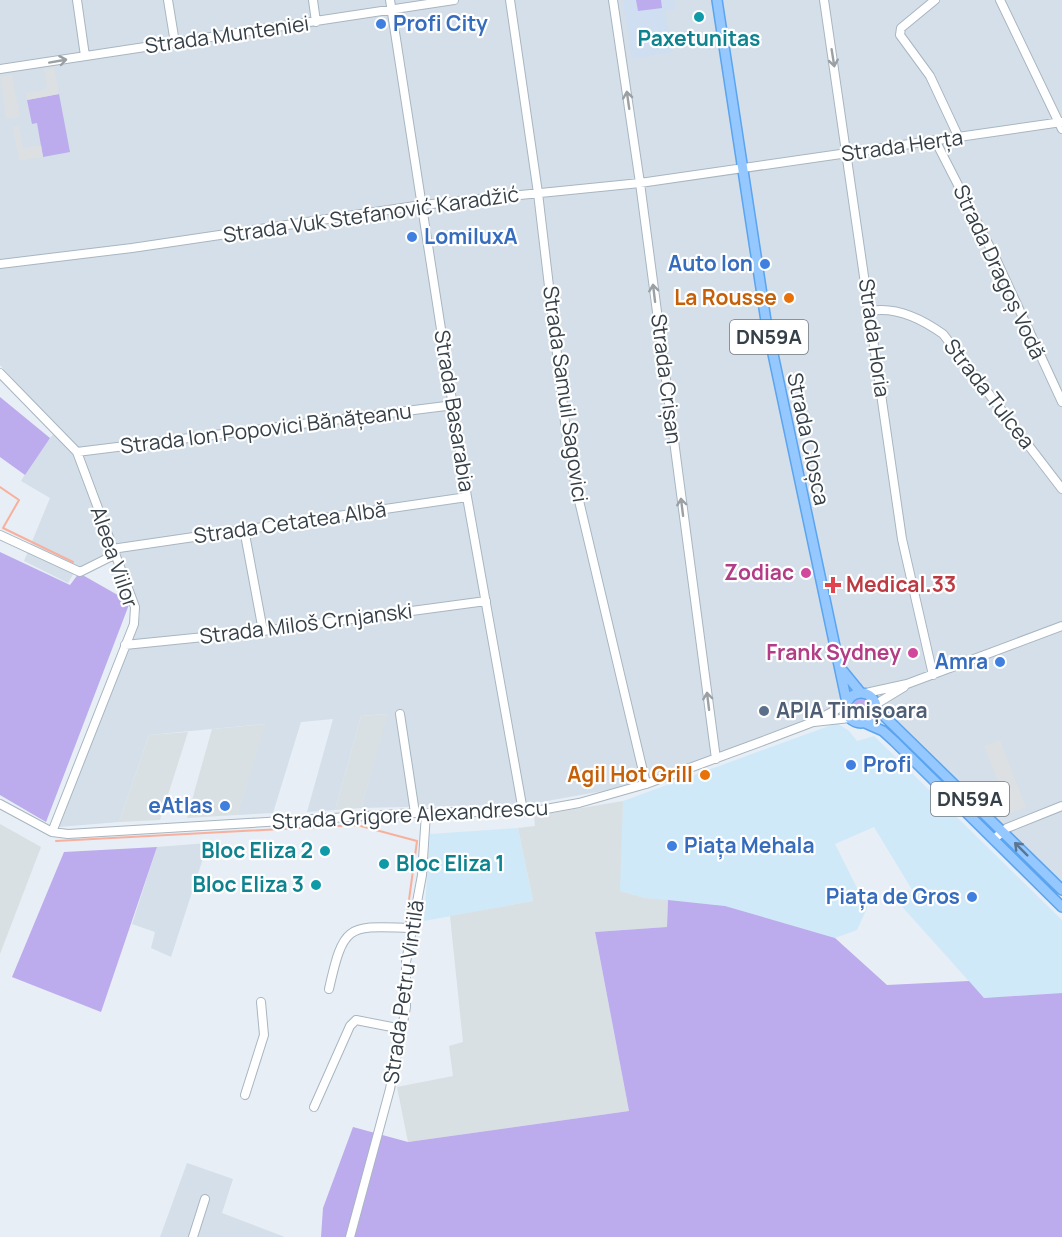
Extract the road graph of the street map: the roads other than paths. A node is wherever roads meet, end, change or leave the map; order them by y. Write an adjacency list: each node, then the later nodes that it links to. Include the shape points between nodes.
1 (76, 0): 15 (street)
2 (168, 0): 14 (street)
3 (314, 0): 13 (street)
4 (390, 0): 12 (street, Strada Basarabia)
5 (454, 0): 12 (street, Strada Munteniei)
6 (510, 0): 23 (street, Strada Samuil Sagovici)
7 (613, 0): 22 (street, Strada Crișan, one-way to 7)
8 (717, 0): 21 (main road, Strada Cloșca / DN59A)
9 (824, 0): 20 (street, Strada Horia, one-way to 20)
10 (935, 0): 18 (street, via 901,28 900,35 930,75)
11 (1000, 0): 17 (street)
12 (392, 10): 13 (street, Strada Munteniei); 24 (street, Strada Basarabia)
13 (316, 22): 14 (street, Strada Munteniei)
14 (175, 43): 15 (street, Strada Munteniei)
15 (85, 56): 16 (street, Strada Munteniei, one-way to 15)
16 (0, 69)
17 (1061, 124): 18 (street, Strada Herța)
18 (959, 138): 19 (street, Strada Herța)
19 (936, 142): 20 (street, Strada Herța); 28 (street, Strada Dragoș Vodă)
20 (848, 154): 21 (street, Strada Herța); 26 (street, Strada Horia)
21 (742, 168): 22 (street, Strada Vuk Stefanović Karadžić); 40 (main road, Strada Cloșca / DN59A, via 766,321)
22 (640, 183): 23 (street, Strada Vuk Stefanović Karadžić); 50 (street, Strada Crișan, one-way to 22)
23 (538, 193): 24 (street, Strada Vuk Stefanović Karadžić); 51 (street, Strada Samuil Sagovici, via 574,478)
24 (422, 205): 25 (street, Strada Vuk Stefanović Karadžić); 29 (street, Strada Basarabia)
25 (0, 264)
26 (870, 311): 31 (street, Strada Tulcea, via 899,312 943,334); 41 (street, Strada Horia, via 902,538)
27 (0, 373): 30 (street, Aleea Viilor)
28 (1062, 402)
29 (454, 405): 30 (street, Strada Ion Popovici Bănățeanu); 32 (street, Strada Basarabia)
30 (77, 452): 35 (street, Aleea Viilor)
31 (1062, 489)
32 (467, 497): 33 (street, Strada Cetatea Albă); 36 (street, Strada Basarabia)
33 (244, 529): 35 (street, Strada Cetatea Albă); 38 (street)
34 (0, 535): 35 (street, Strada Cetatea Albă, via 80,572)
35 (113, 552): 39 (street, Aleea Viilor, via 135,608 134,624)
36 (486, 601): 38 (street, Strada Miloš Crnjanski); 54 (street, Strada Basarabia)
37 (1062, 626): 41 (street)
38 (263, 630): 39 (street, Strada Miloš Crnjanski)
39 (125, 645): 58 (street, Aleea Viilor)
40 (842, 669): 43 (main road, Strada Cloșca / DN59A, via 855,689); 44 (main road, Strada Cloșca / DN59A)
41 (933, 675): 42 (street)
42 (908, 684): 43 (street); 45 (street)
43 (863, 693): 44 (main road, via 852,696); 45 (main road, DN59A)
44 (847, 703): 47 (main road, DN59A); 48 (street, Strada Grigore Alexandrescu)
45 (876, 707): 49 (main road, via 874,717); 57 (main road, DN59A)
46 (400, 714): 55 (street)
47 (850, 718): 48 (street, Strada Grigore Alexandrescu); 49 (main road, DN59A)
48 (813, 722): 50 (street, Strada Grigore Alexandrescu)
49 (865, 723): 59 (main road, DN59A, via 883,731)
50 (716, 759): 51 (street, Strada Grigore Alexandrescu)
51 (646, 784): 54 (street, Strada Grigore Alexandrescu, via 579,803)
52 (0, 804): 58 (street, Strada Grigore Alexandrescu)
53 (1062, 806): 57 (street)
54 (524, 811): 56 (street, Strada Grigore Alexandrescu)
55 (415, 813): 56 (street, Strada Grigore Alexandrescu); 58 (street, Strada Grigore Alexandrescu)
56 (426, 813): 62 (street, Strada Petru Vintilă)
57 (1002, 830): 59 (street); 60 (main road, DN59A, one-way to 57)
58 (52, 832)
59 (994, 839): 61 (main road, DN59A)
60 (1062, 890)
61 (1062, 907)
62 (413, 928): 63 (street, via 356,929 342,944); 65 (street, Strada Petru Vintilă, via 406,962)
63 (329, 989)
64 (261, 1002): 66 (street, via 264,1035)
65 (402, 1029): 67 (street, via 356,1020); 70 (street, Strada Petru Vintilă)
66 (245, 1095)
67 (315, 1107)
68 (205, 1199): 69 (street)
69 (193, 1237)
70 (350, 1237)

